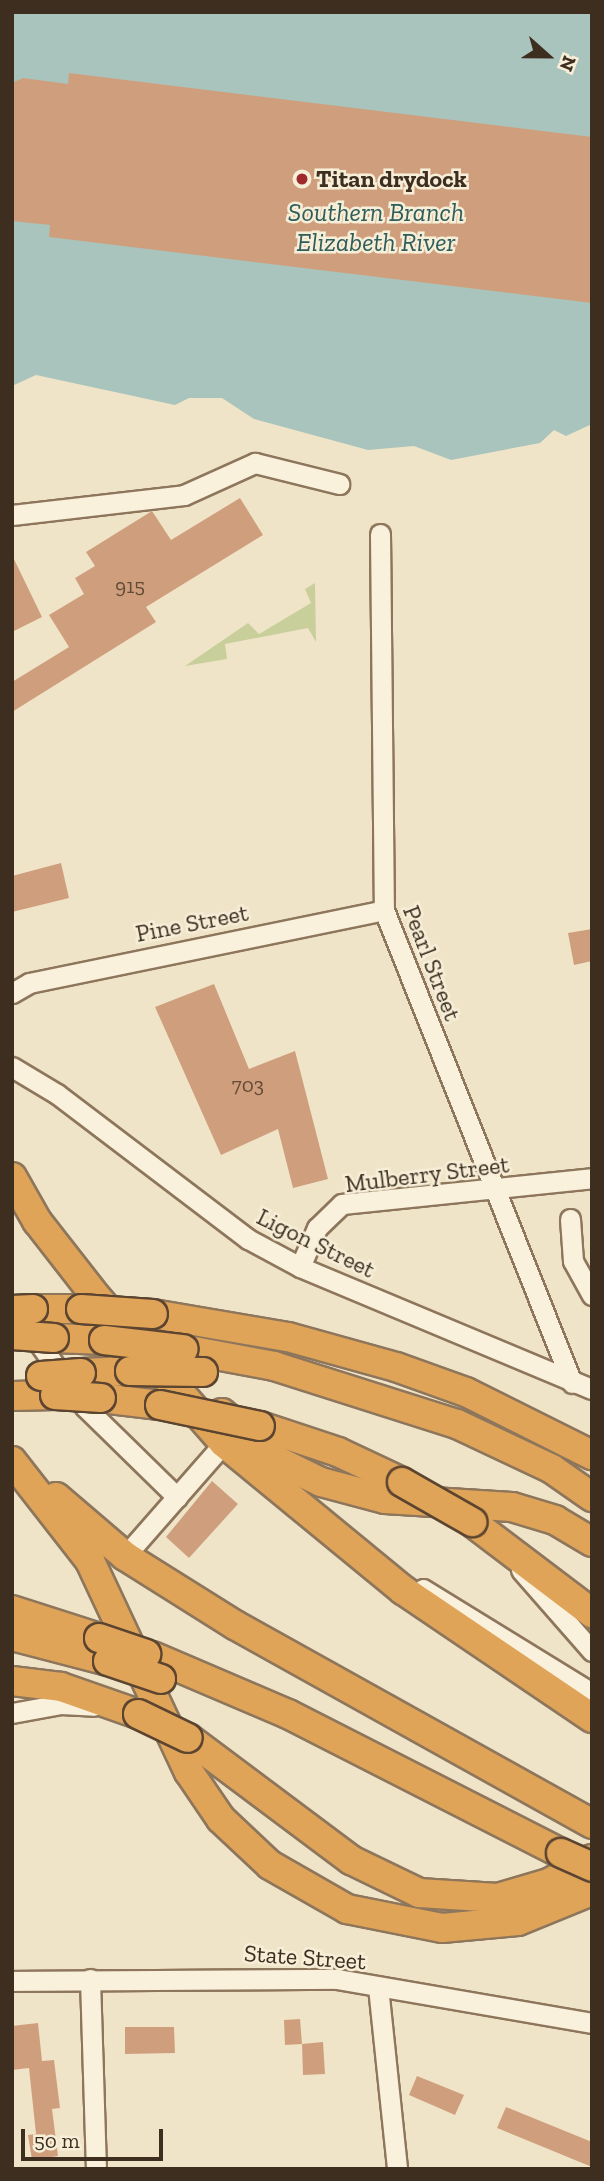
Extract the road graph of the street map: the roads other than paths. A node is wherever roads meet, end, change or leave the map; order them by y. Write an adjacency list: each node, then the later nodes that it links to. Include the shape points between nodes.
1 (339, 484): 2 (street, via 255,463 184,495)
2 (12, 515)
3 (380, 534): 4 (street, Pearl Street)
4 (384, 910): 5 (street, Pine Street, via 40,980); 9 (street, Pearl Street)
5 (12, 993)
6 (12, 1067): 11 (street, Ligon Street, via 57,1094 248,1240)
7 (12, 1177): 14 (highway)
8 (592, 1178): 9 (street, Mulberry Street)
9 (494, 1191): 11 (street, Mulberry Street, via 342,1204 317,1228); 17 (street, Pearl Street)
10 (569, 1219): 12 (street, via 573,1261)
11 (300, 1267): 17 (street, Ligon Street)
12 (592, 1295)
13 (19, 1307): 23 (highway, bridge, via 153,1314 288,1337 396,1367 477,1397); 25 (street, via 85,1407)
14 (110, 1330): 15 (highway, bridge, via 54,1338); 19 (highway, bridge, via 274,1366); 22 (highway); 28 (highway, via 258,1446 298,1471 385,1499 512,1507 555,1520)
15 (12, 1335)
16 (12, 1378): 18 (highway)
17 (572, 1383): 20 (street, Ligon Street)
18 (48, 1385): 19 (highway, bridge, via 80,1373 203,1371); 21 (highway); 27 (highway, bridge, via 260,1426 338,1452 402,1482)
19 (341, 1387): 26 (highway, via 500,1441)
20 (592, 1390)
21 (12, 1396)
22 (224, 1443): 25 (street); 29 (highway)
23 (592, 1455)
24 (14, 1463): 30 (highway); 44 (highway, via 90,1561 205,1797 242,1842 289,1879 347,1909 442,1928 518,1921)
25 (177, 1497): 30 (street)
26 (592, 1497)
27 (495, 1539): 32 (highway); 35 (street)
28 (592, 1542)
29 (341, 1543): 37 (street); 40 (highway)
30 (125, 1556): 41 (highway, via 258,1639)
31 (12, 1610): 34 (highway)
32 (592, 1613)
33 (12, 1636): 34 (highway)
34 (104, 1649): 43 (highway, bridge, via 156,1667 282,1728 341,1745)
35 (592, 1651)
36 (12, 1681): 38 (highway, via 61,1687)
37 (592, 1693)
38 (128, 1710): 39 (street, via 61,1703); 42 (highway, bridge, via 188,1738 351,1860 419,1893 468,1900 505,1896 549,1883)
39 (12, 1713)
40 (592, 1718)
41 (592, 1824)
42 (592, 1859)
43 (592, 1867)
44 (592, 1891)
45 (90, 1979): 46 (street, State Street); 47 (street, State Street, via 296,1976); 49 (street)
46 (12, 1981)
47 (378, 1987): 48 (street, State Street); 50 (street)
48 (592, 2023)
49 (96, 2169)
50 (397, 2169)

